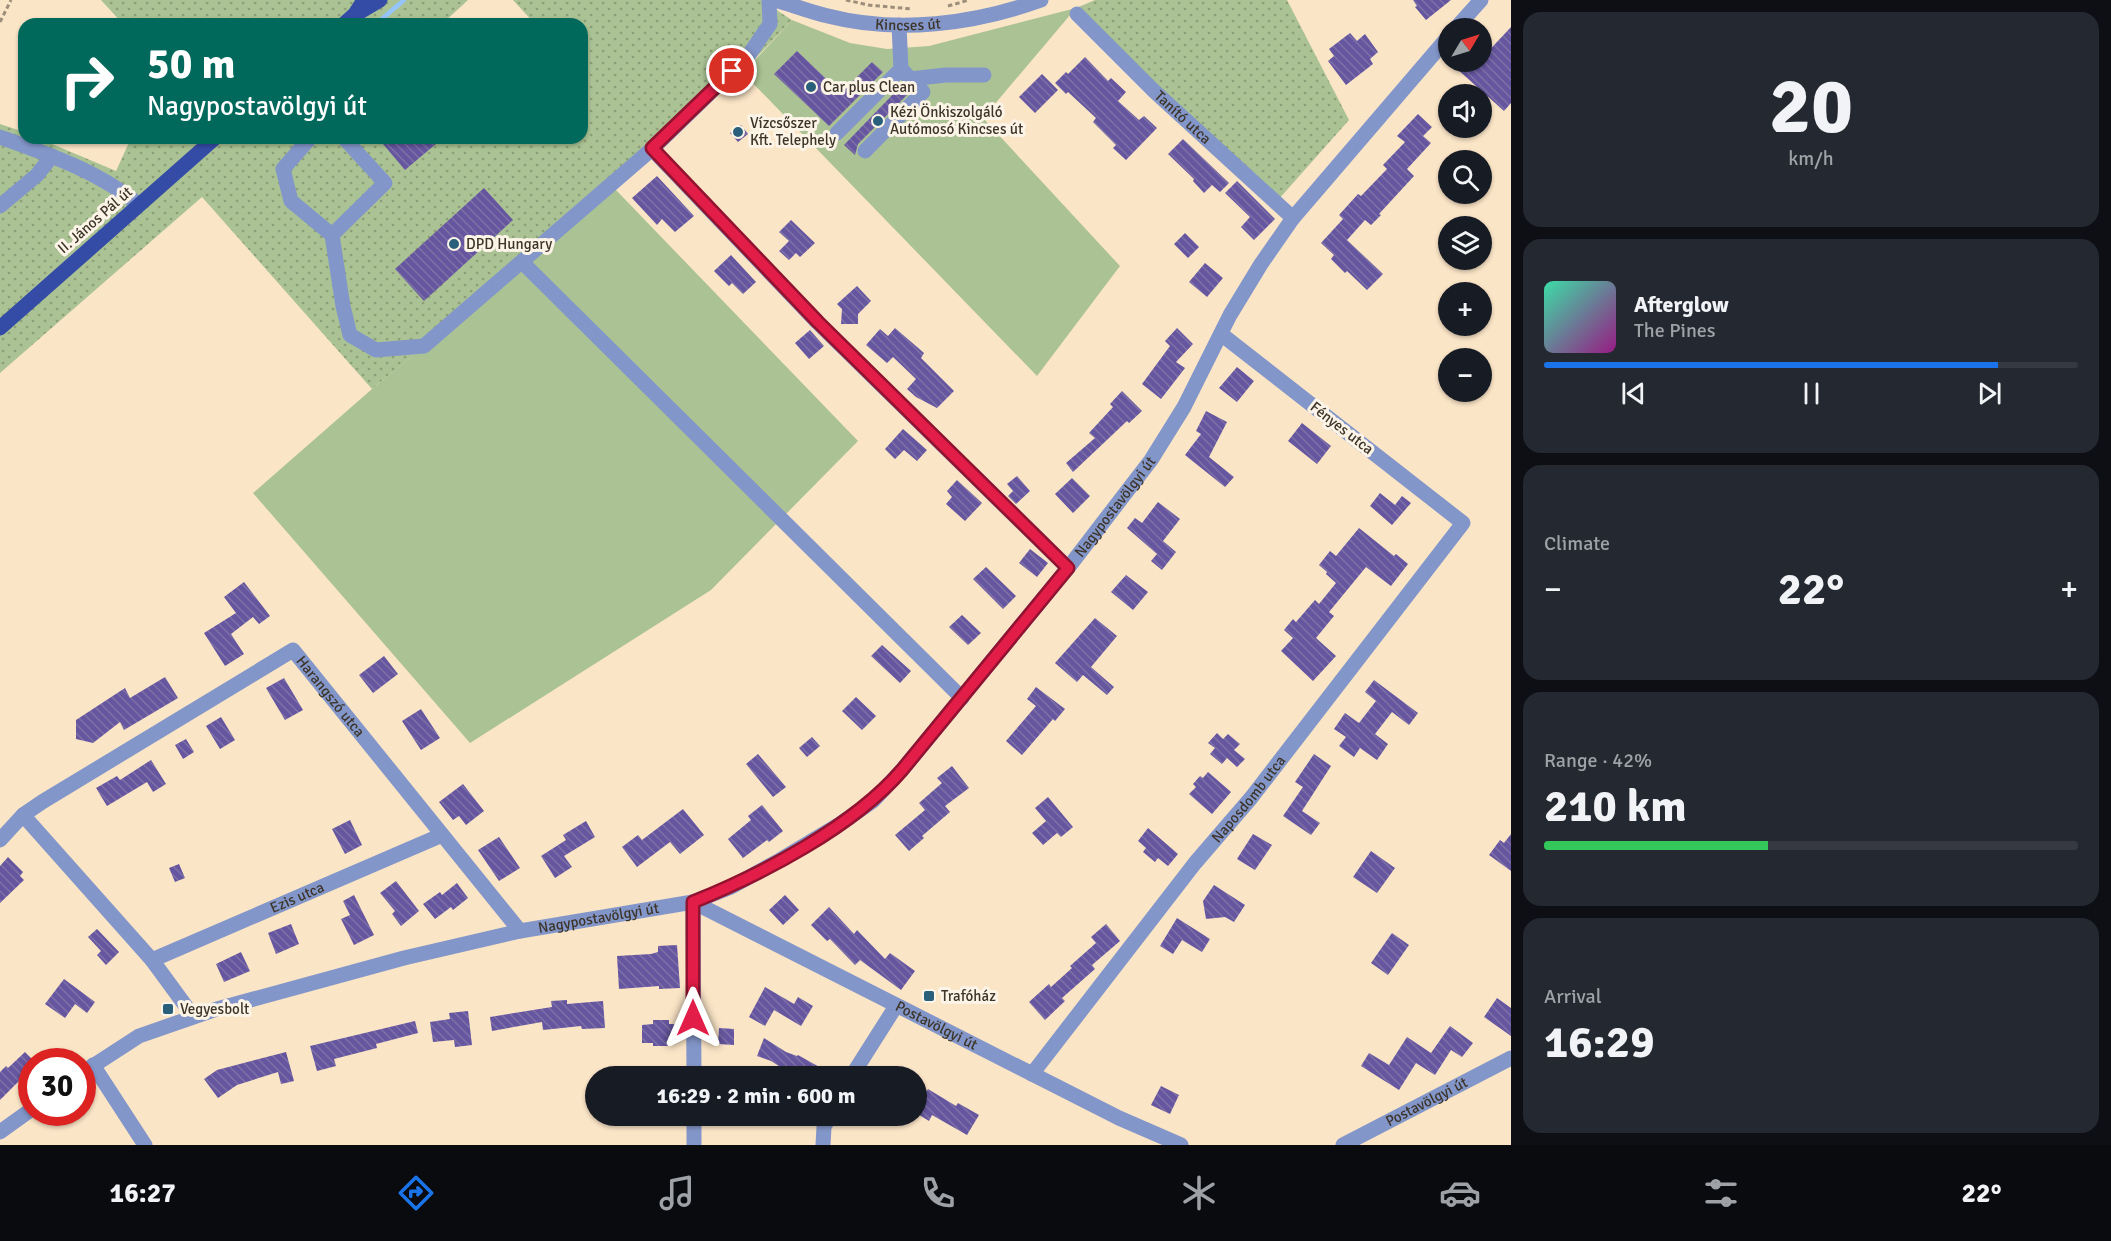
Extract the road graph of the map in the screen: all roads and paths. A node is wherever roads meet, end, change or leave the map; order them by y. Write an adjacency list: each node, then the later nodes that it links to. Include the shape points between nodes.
1 (11, 0): 17 (path)
2 (364, 0): 14 (main road)
3 (380, 0): 15 (main road)
4 (769, 0): 29 (street, via 770,24 748,56)
5 (775, 0): 18 (street, Kincses út, via 829,17)
6 (846, 0): 11 (path)
7 (969, 0): 12 (path)
8 (1041, 0): 10 (street, Kincses út)
9 (1481, 0): 16 (street)
10 (1016, 4): 18 (street, Kincses út, via 954,22)
11 (918, 9)
12 (941, 9)
13 (1077, 14): 34 (street, Tanító utca, via 1154,91)
14 (351, 18)
15 (352, 18)
16 (1465, 18)
17 (0, 21)
18 (899, 25): 20 (street)
19 (1438, 49): 34 (street, Nagypostavölgyi út)
20 (906, 74): 21 (street); 22 (street); 30 (street, via 923,92)
21 (984, 75)
22 (837, 133)
23 (0, 137): 24 (street)
24 (18, 144)
25 (19, 144): 31 (street)
26 (208, 144): 32 (main road, II. János Pál út)
27 (305, 144): 35 (street, via 283,169 291,201)
28 (349, 144): 35 (street, via 385,183)
29 (652, 148): 36 (street); 40 (street, via 818,322)
30 (865, 151)
31 (52, 156): 32 (street, via 121,190); 33 (street, via 38,175)
32 (139, 205): 37 (main road, II. János Pál út)
33 (0, 206)
34 (1293, 218): 38 (street, Nagypostavölgyi út)
35 (332, 235): 36 (street, via 350,335 376,350 424,346)
36 (522, 262): 41 (street)
37 (0, 328)
38 (1221, 334): 39 (street, Fényes utca); 40 (street, Nagypostavölgyi út, via 1184,407 1151,460)
39 (1463, 523): 54 (street, Naposdomb utca)
40 (1068, 568): 41 (street, Nagypostavölgyi út)
41 (962, 698): 45 (street, Nagypostavölgyi út, via 874,800 780,860)
42 (23, 815): 43 (street, Harangszó utca, via 293,650); 44 (street, Harangszó utca); 47 (street)
43 (442, 836): 46 (street, Harangszó utca); 47 (street, Ezis utca)
44 (0, 840)
45 (693, 902): 46 (street, Nagypostavölgyi út); 48 (street, Postavölgyi út); 52 (street)
46 (520, 931): 49 (street, Nagypostavölgyi út, via 404,958)
47 (152, 960): 49 (street)
48 (896, 1006): 53 (street); 54 (street, Postavölgyi út)
49 (193, 1016): 51 (street, Nagypostavölgyi út, via 139,1036)
50 (1511, 1058): 64 (street, Postavölgyi út)
51 (96, 1064)
52 (694, 1066)
53 (858, 1066)
54 (1032, 1074): 63 (street, Postavölgyi út)
55 (96, 1080): 60 (street)
56 (18, 1119): 59 (street)
57 (694, 1126): 61 (street)
58 (825, 1126): 62 (street)
59 (0, 1132)
60 (145, 1145)
61 (694, 1145)
62 (823, 1145)
63 (1181, 1145)
64 (1343, 1145)

